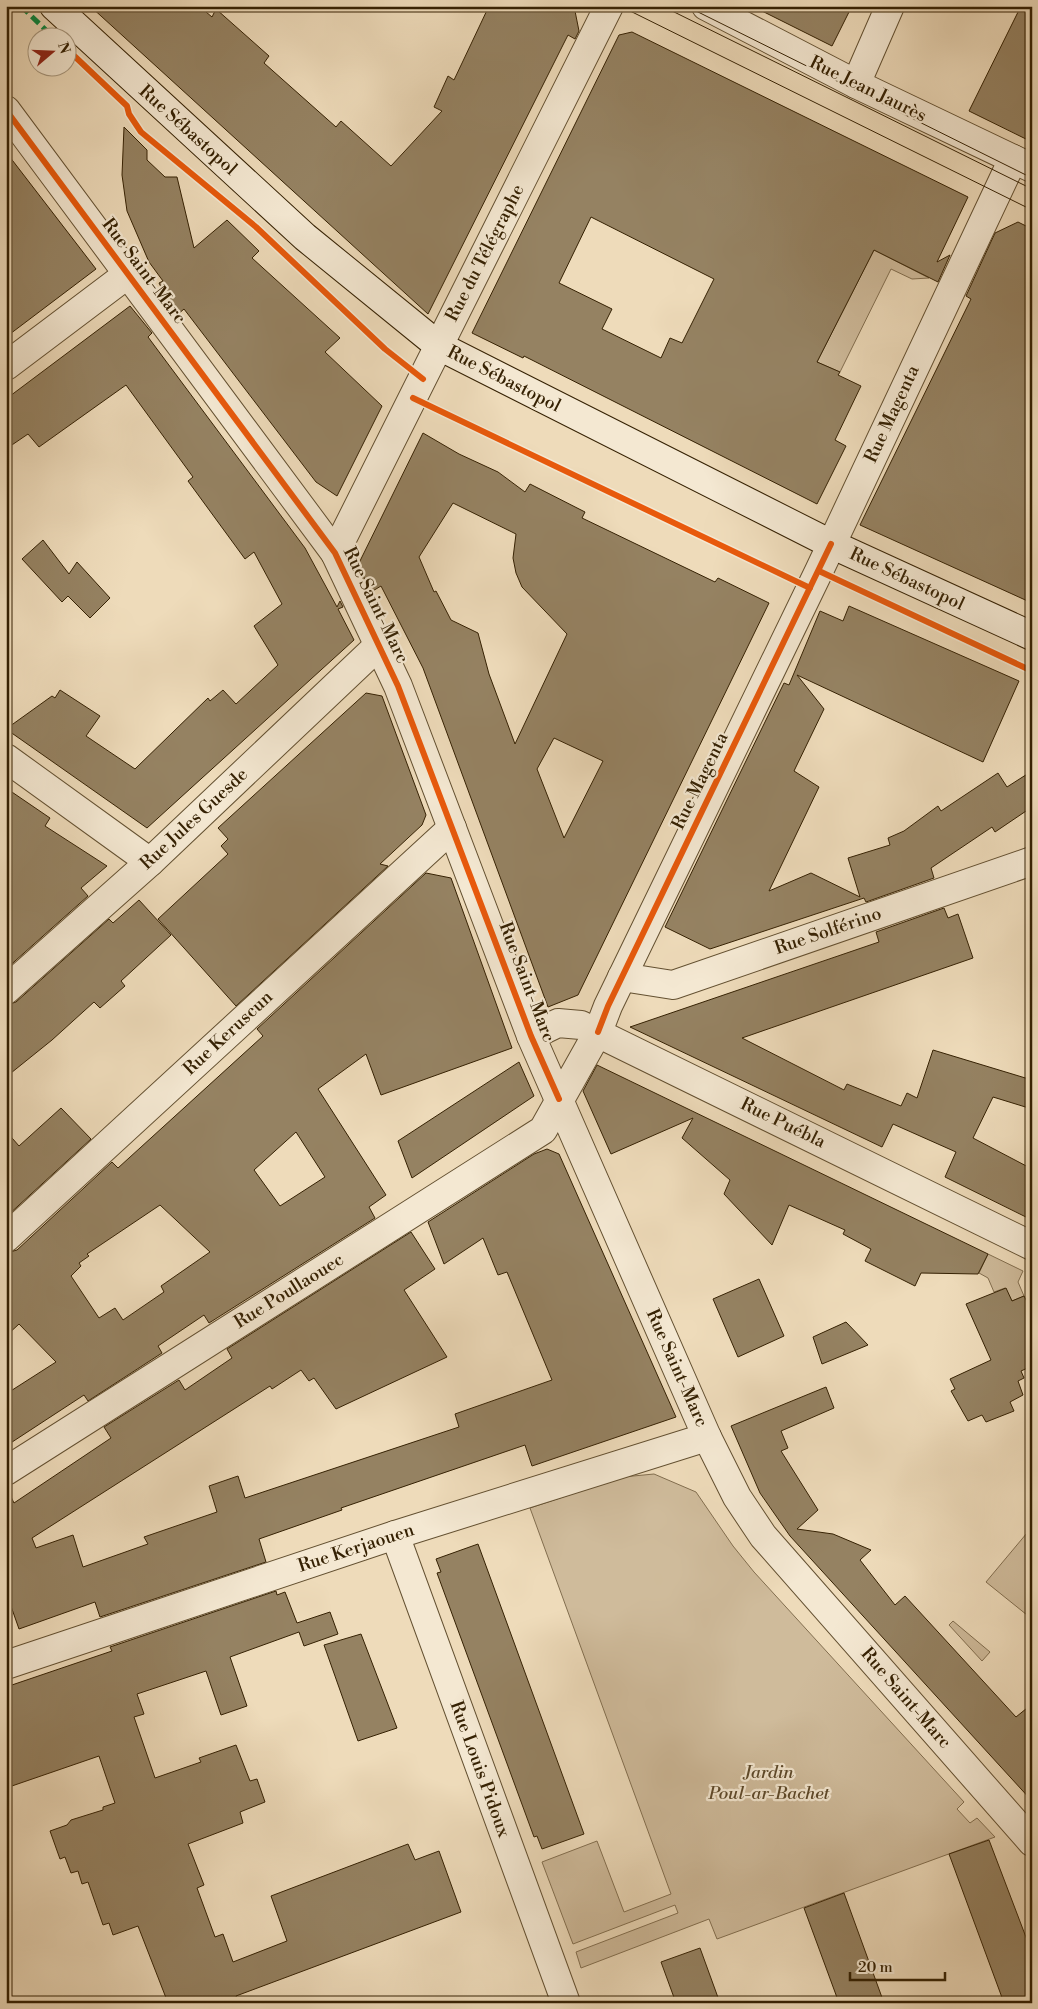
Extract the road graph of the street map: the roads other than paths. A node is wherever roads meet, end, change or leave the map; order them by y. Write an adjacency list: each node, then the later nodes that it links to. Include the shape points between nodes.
1 (54, 6): 9 (street, Rue Sébastopol, via 305,237)
2 (609, 6): 9 (street, Rue du Télégraphe)
3 (706, 6): 5 (street, Rue Jean Jaurès)
4 (890, 6): 5 (street)
5 (856, 84): 7 (street, Rue Jean Jaurès)
6 (6, 110): 8 (street, Rue Saint-Marc)
7 (1022, 164): 11 (street, Rue Magenta)
8 (128, 274): 10 (street); 12 (street, Rue Saint-Marc)
9 (439, 346): 11 (street, Rue Sébastopol); 12 (street, Rue du Télégraphe)
10 (6, 366)
11 (831, 544): 13 (street, Rue Sébastopol); 19 (street, Rue Magenta)
12 (335, 553): 14 (street, Rue Saint-Marc)
13 (1032, 636)
14 (379, 645): 16 (street, Rue Saint-Marc); 18 (street, Rue Jules Guesde)
15 (6, 758): 18 (street)
16 (452, 828): 22 (street, Rue Saint-Marc); 24 (street, Rue Keruscun)
17 (1032, 861): 19 (street, Rue Solférino, via 673,985)
18 (150, 862): 20 (street, Rue Jules Guesde)
19 (622, 977): 21 (street, Rue Magenta)
20 (6, 990)
21 (598, 1032): 22 (street, Rue Puébla, via 581,1025 558,1023); 23 (street, Rue Magenta); 25 (street, Rue Puébla)
22 (531, 1036): 23 (street, Rue Saint-Marc)
23 (559, 1099): 26 (street, Rue Saint-Marc); 27 (street, Rue Poullaouec, via 543,1130)
24 (6, 1238)
25 (1032, 1246)
26 (707, 1437): 28 (street, Rue Kerjaouen); 30 (street, Rue Saint-Marc, via 737,1496 763,1536)
27 (6, 1471)
28 (395, 1535): 29 (street, Rue Kerjaouen); 31 (street, Rue Louis Pidoux)
29 (6, 1665)
30 (1032, 1842)
31 (566, 2003)

